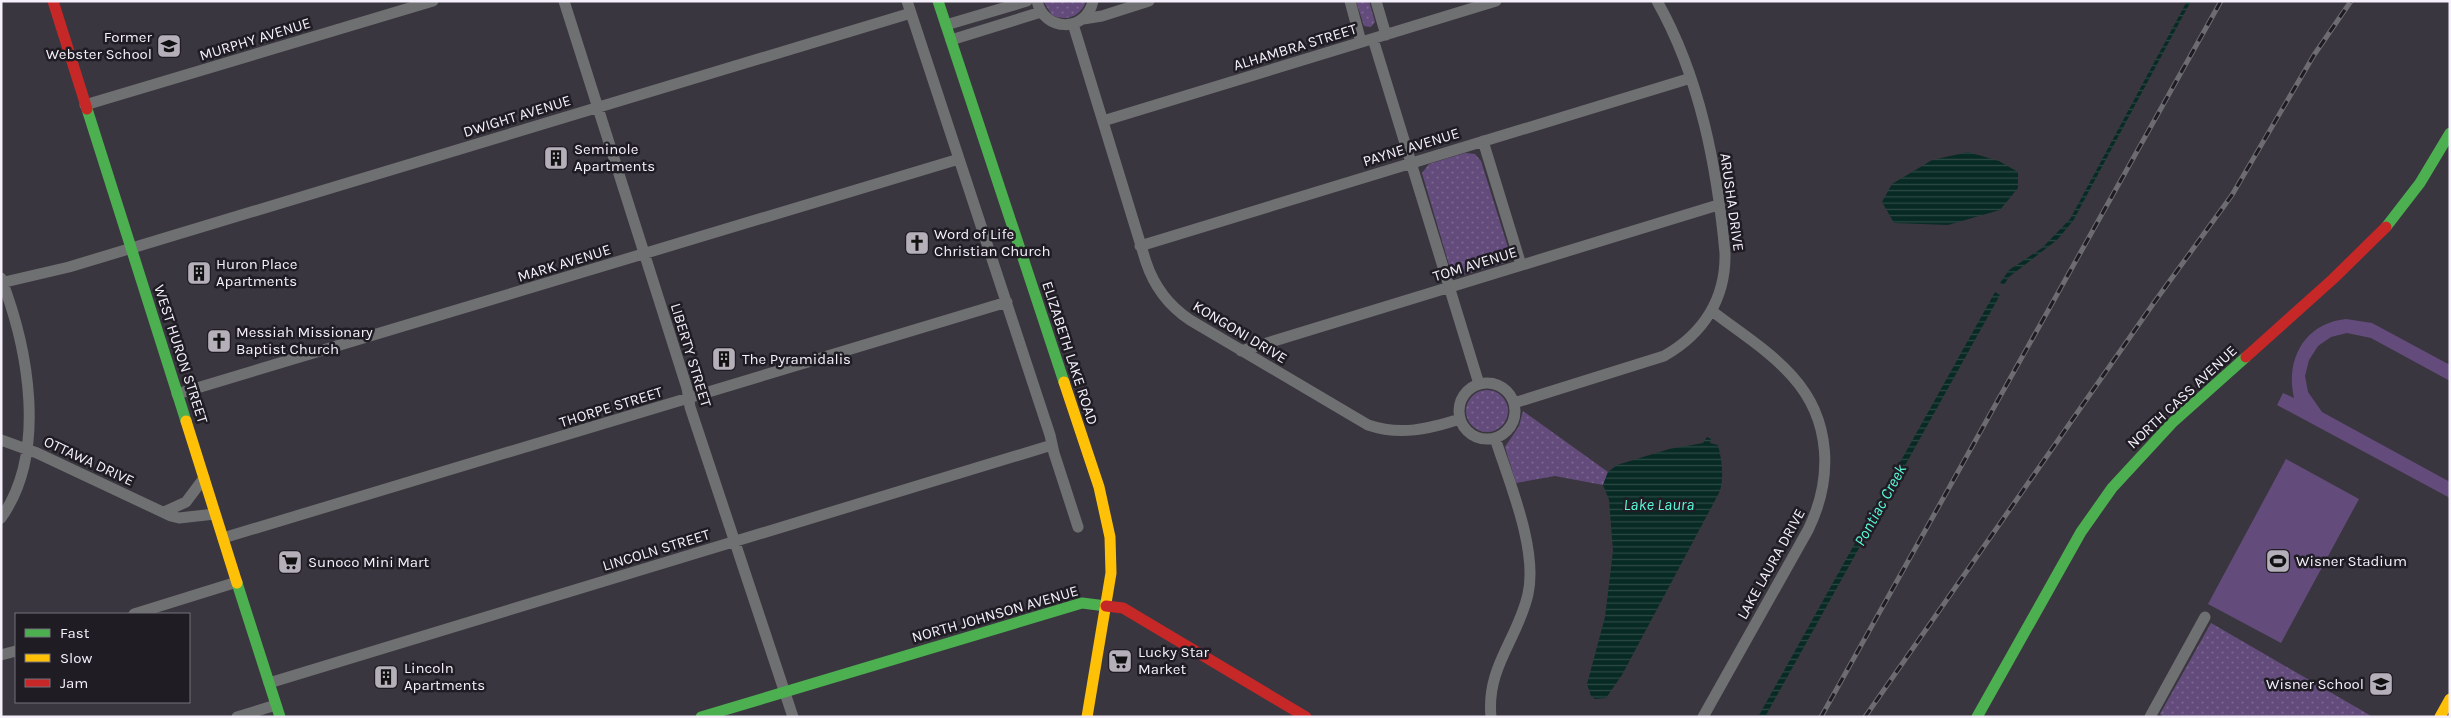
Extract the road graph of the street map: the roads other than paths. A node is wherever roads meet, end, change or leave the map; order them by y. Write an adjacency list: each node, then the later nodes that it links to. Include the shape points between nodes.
1 (53, 1): 23 (main road, WEST HURON STREET)
2 (433, 1): 13 (street, MURPHY AVENUE)
3 (564, 1): 24 (street, LIBERTY STREET)
4 (907, 1): 15 (street)
5 (938, 1): 17 (main road, ELIZABETH LAKE ROAD)
6 (1027, 1): 17 (street)
7 (1093, 1): 16 (street, via 1089,12)
8 (1149, 1): 16 (street)
9 (1350, 1): 21 (street)
10 (1376, 1): 18 (street)
11 (1496, 1): 18 (street, ALHAMBRA STREET)
12 (1657, 1): 22 (street, ARUSHA DRIVE)
13 (407, 5): 23 (street, MURPHY AVENUE)
14 (1039, 7): 16 (street, via 1057,24); 20 (street)
15 (911, 13): 24 (street, DWIGHT AVENUE); 28 (street)
16 (1078, 21): 25 (street, KONGONI DRIVE)
17 (946, 25): 20 (main road, ELIZABETH LAKE ROAD)
18 (1386, 35): 19 (street, ALHAMBRA STREET)
19 (1373, 39): 21 (street, ALHAMBRA STREET); 29 (street)
20 (951, 40): 57 (main road, ELIZABETH LAKE ROAD, via 1104,505 1111,551)
21 (1361, 42): 25 (street, ALHAMBRA STREET)
22 (1691, 78): 27 (street, PAYNE AVENUE); 30 (street, ARUSHA DRIVE, via 1704,120)
23 (85, 105): 32 (main road, WEST HURON STREET)
24 (598, 108): 32 (street, DWIGHT AVENUE); 33 (street, LIBERTY STREET)
25 (1103, 121): 31 (street, KONGONI DRIVE)
26 (2450, 133): 74 (main road, NORTH CASS AVENUE, via 2420,183 2386,227 2333,279 2152,441 2108,493 2071,549)
27 (1483, 141): 29 (street, PAYNE AVENUE); 34 (street)
28 (959, 159): 33 (street, MARK AVENUE); 37 (street)
29 (1411, 163): 31 (street, PAYNE AVENUE); 36 (street)
30 (1718, 205): 34 (street, TOM AVENUE); 38 (street, ARUSHA DRIVE, via 1725,262 1722,284)
31 (1140, 246): 39 (street, KONGONI DRIVE, via 1152,279 1172,306)
32 (131, 248): 35 (street, DWIGHT AVENUE, via 70,267); 41 (main road, WEST HURON STREET)
33 (644, 254): 41 (street, MARK AVENUE); 42 (street, LIBERTY STREET)
34 (1521, 265): 36 (street, TOM AVENUE)
35 (2, 281): 48 (street, via 25,362 29,406)
36 (1449, 287): 39 (street, TOM AVENUE); 40 (street)
37 (1006, 302): 42 (street, THORPE STREET); 47 (street)
38 (1712, 311): 43 (street, ARUSHA DRIVE, via 1690,338 1661,357); 73 (street, LAKE LAURA DRIVE, via 1780,364 1803,390 1820,425 1826,469 1819,506 1808,530)
39 (1240, 351): 44 (street, KONGONI DRIVE, via 1374,427 1412,431)
40 (1479, 384): 43 (street, via 1500,386); 44 (street, via 1462,398)
41 (178, 394): 49 (main road, WEST HURON STREET)
42 (689, 399): 54 (street, THORPE STREET); 55 (street, LIBERTY STREET)
43 (1514, 403): 45 (street, via 1512,424)
44 (1460, 419): 45 (street, via 1474,436)
45 (1495, 438): 72 (street, via 1528,545 1530,573 1525,604 1494,674)
46 (1, 440): 48 (street, OTTAWA DRIVE)
47 (1052, 445): 53 (street); 55 (street, LINCOLN STREET)
48 (27, 449): 50 (street, OTTAWA DRIVE); 52 (street, via 20,480)
49 (204, 478): 50 (street, via 186,502); 51 (main road, WEST HURON STREET)
50 (164, 512): 51 (street, OTTAWA DRIVE, via 179,518)
51 (215, 514): 54 (main road, WEST HURON STREET)
52 (1, 518)
53 (1078, 527)
54 (223, 538): 56 (main road, WEST HURON STREET)
55 (735, 542): 62 (street, LINCOLN STREET); 63 (street, LIBERTY STREET)
56 (237, 582): 58 (street); 62 (main road, WEST HURON STREET)
57 (1107, 605): 63 (main road, NORTH JOHNSON AVENUE, via 1073,605); 70 (main road, ELIZABETH LAKE ROAD); 71 (main road, NORTH JOHNSON AVENUE, via 1123,608)
58 (137, 613)
59 (2206, 618): 75 (street)
60 (15, 651): 61 (street)
61 (1, 655)
62 (269, 683): 65 (main road, WEST HURON STREET)
63 (785, 692): 68 (main road, NORTH JOHNSON AVENUE); 69 (street, LIBERTY STREET)
64 (2449, 703): 76 (main road)
65 (276, 705): 66 (street); 67 (main road, WEST HURON STREET)
66 (237, 717)
67 (280, 717)
68 (701, 717)
69 (793, 717)
70 (1087, 717)
71 (1306, 717)
72 (1491, 717)
73 (1703, 717)
74 (1977, 717)
75 (2150, 717)
76 (2440, 717)

